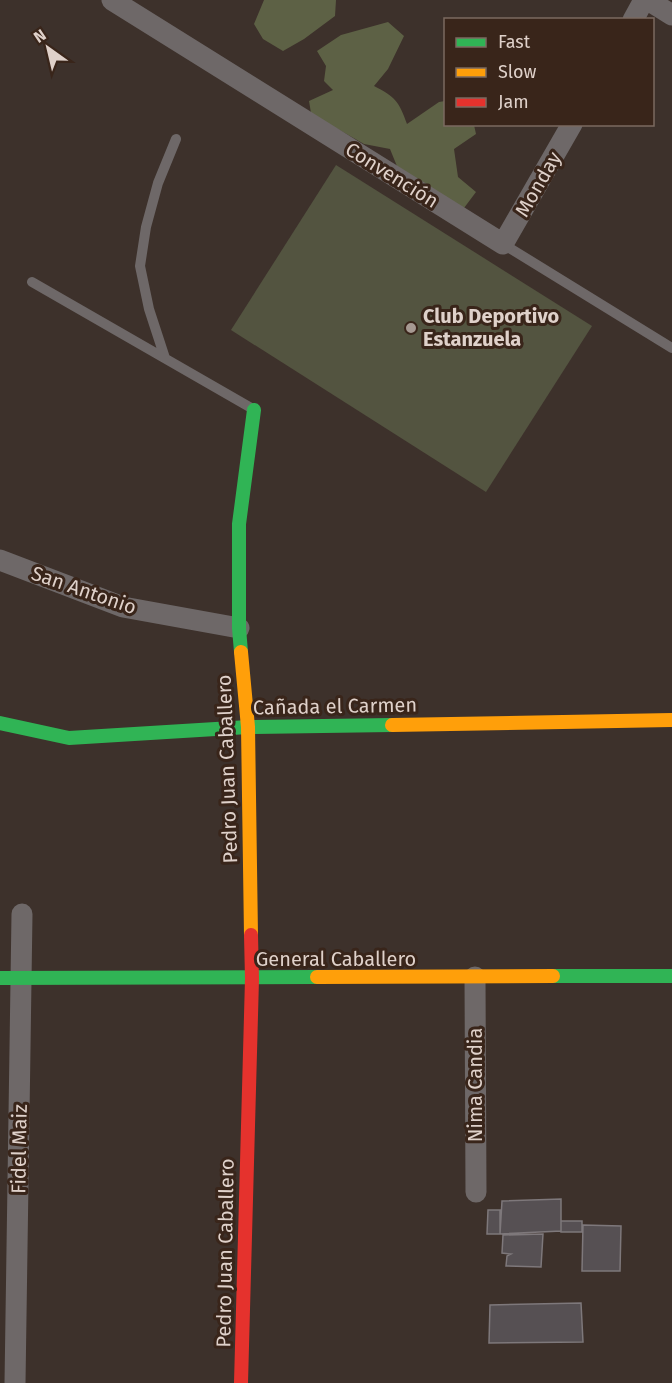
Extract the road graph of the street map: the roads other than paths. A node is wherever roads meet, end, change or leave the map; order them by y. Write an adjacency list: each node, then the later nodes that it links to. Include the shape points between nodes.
1 (112, 0): 7 (street, Convención)
2 (646, 0): 3 (street); 4 (street)
3 (672, 15)
4 (634, 18)
5 (571, 126): 7 (street, Monday)
6 (176, 139): 10 (lane, via 158,183 140,266)
7 (503, 244): 9 (lane, Convención)
8 (32, 282): 10 (lane, Pedro Juan Caballero)
9 (672, 348)
10 (165, 358): 11 (lane, Pedro Juan Caballero)
11 (254, 410): 13 (street, Pedro Juan Caballero, via 239,524)
12 (0, 560): 13 (street, San Antonio, via 123,607)
13 (239, 628): 16 (street, Pedro Juan Caballero)
14 (672, 720): 16 (street, Cañada el Carmen)
15 (0, 723): 16 (street, Cañada el Carmen, via 69,738)
16 (248, 727): 22 (street, Pedro Juan Caballero)
17 (22, 914): 21 (street, Fidel Maiz)
18 (672, 976): 19 (street, General Caballero)
19 (475, 977): 22 (street, General Caballero); 23 (street, Nima Candia)
20 (0, 978): 21 (street, General Caballero)
21 (21, 978): 22 (street, General Caballero); 24 (street, Fidel Maiz)
22 (252, 979): 25 (street, Pedro Juan Caballero)
23 (476, 1192)
24 (15, 1383)
25 (241, 1383)

